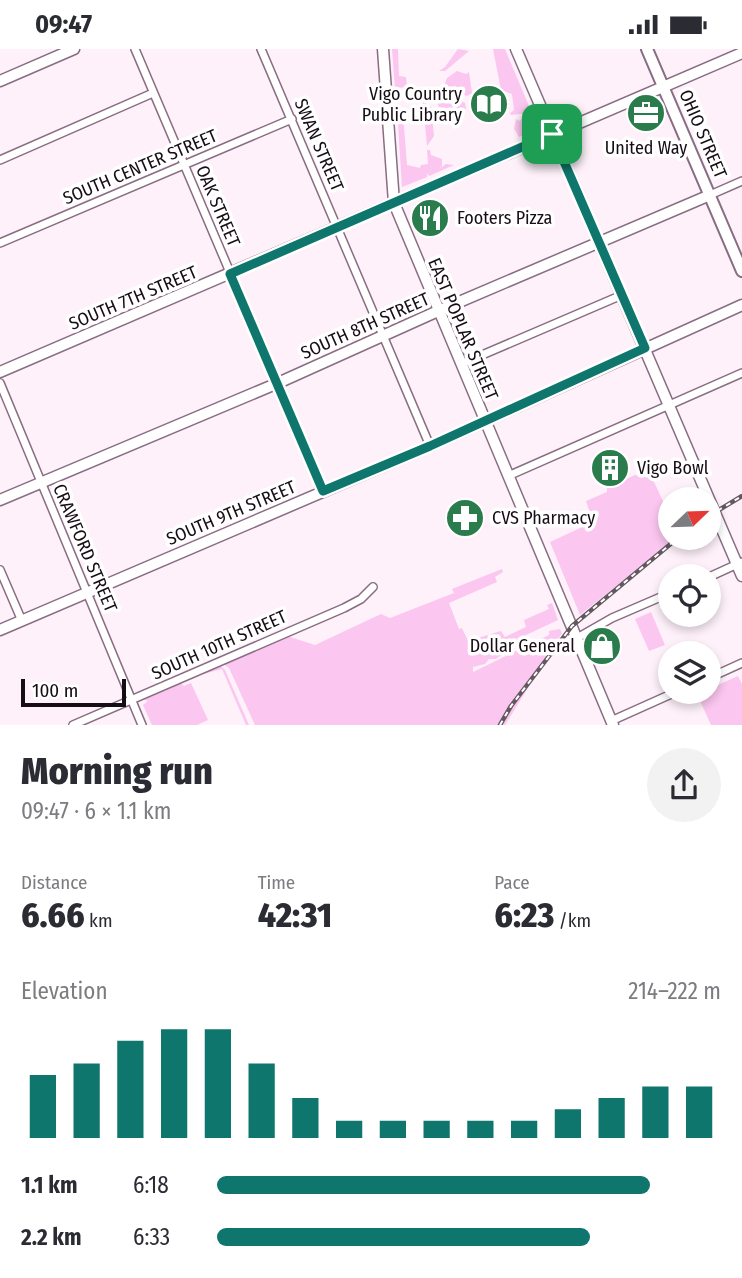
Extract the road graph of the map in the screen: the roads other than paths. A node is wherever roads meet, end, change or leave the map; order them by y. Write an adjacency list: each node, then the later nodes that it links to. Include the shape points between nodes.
1 (74, 49): 8 (street)
2 (135, 49): 10 (street, OAK STREET)
3 (261, 49): 11 (street, SWAN STREET)
4 (383, 49): 17 (street, EAST POPLAR STREET)
5 (516, 49): 12 (street)
6 (647, 49): 9 (main road, OHIO STREET)
7 (742, 53): 9 (street, SOUTH 7TH STREET)
8 (0, 81)
9 (664, 87): 12 (street, SOUTH 7TH STREET); 16 (main road, OHIO STREET)
10 (153, 93): 13 (street); 14 (street, OAK STREET)
11 (292, 119): 14 (street, SOUTH CENTER STREET); 18 (street, SWAN STREET)
12 (552, 134): 17 (street, SOUTH 7TH STREET); 19 (street)
13 (0, 160)
14 (184, 165): 20 (street, SOUTH CENTER STREET); 22 (street, OAK STREET)
15 (742, 181): 16 (street, SOUTH 8TH STREET)
16 (710, 195): 19 (street, SOUTH 8TH STREET); 21 (main road, OHIO STREET)
17 (394, 203): 18 (street, SOUTH 7TH STREET); 25 (street, EAST POPLAR STREET)
18 (336, 228): 22 (street, SOUTH 7TH STREET); 26 (street, SWAN STREET)
19 (598, 241): 23 (street); 25 (street, SOUTH 8TH STREET)
20 (0, 243)
21 (742, 271)
22 (230, 274): 29 (street, SOUTH 7TH STREET); 32 (street, OAK STREET)
23 (622, 295): 27 (street); 28 (street)
24 (742, 305): 27 (street, SOUTH 9TH STREET)
25 (438, 311): 26 (street, SOUTH 8TH STREET); 28 (street, EAST POPLAR STREET)
26 (383, 336): 32 (street, SOUTH 8TH STREET); 35 (street, SWAN STREET)
27 (645, 348): 33 (street); 34 (street, SOUTH 9TH STREET)
28 (461, 364): 34 (street, EAST POPLAR STREET)
29 (0, 372)
30 (742, 373): 33 (street)
31 (0, 383): 37 (street, CRAWFORD STREET)
32 (278, 383): 37 (street, SOUTH 8TH STREET); 38 (street, OAK STREET)
33 (669, 406): 36 (street); 40 (street)
34 (485, 421): 35 (street, SOUTH 9TH STREET); 36 (street, EAST POPLAR STREET)
35 (430, 446): 38 (street, SOUTH 9TH STREET)
36 (508, 476): 49 (street, EAST POPLAR STREET)
37 (40, 482): 39 (street, SOUTH 8TH STREET); 45 (street, CRAWFORD STREET)
38 (323, 491): 45 (street, SOUTH 9TH STREET)
39 (0, 500)
40 (740, 563): 42 (street); 43 (street)
41 (0, 569): 47 (street)
42 (721, 572)
43 (742, 576)
44 (373, 587): 52 (street, SOUTH 10TH STREET, via 344,608)
45 (86, 591): 47 (street, SOUTH 9TH STREET); 52 (street, CRAWFORD STREET)
46 (658, 598): 49 (street)
47 (22, 621): 48 (street, SOUTH 9TH STREET)
48 (0, 630)
49 (577, 638): 54 (street, EAST POPLAR STREET)
50 (742, 663): 51 (street)
51 (721, 673)
52 (132, 700): 55 (street, SOUTH 10TH STREET); 56 (street, CRAWFORD STREET)
53 (658, 701): 54 (street)
54 (612, 723)
55 (73, 725)
56 (142, 725)

